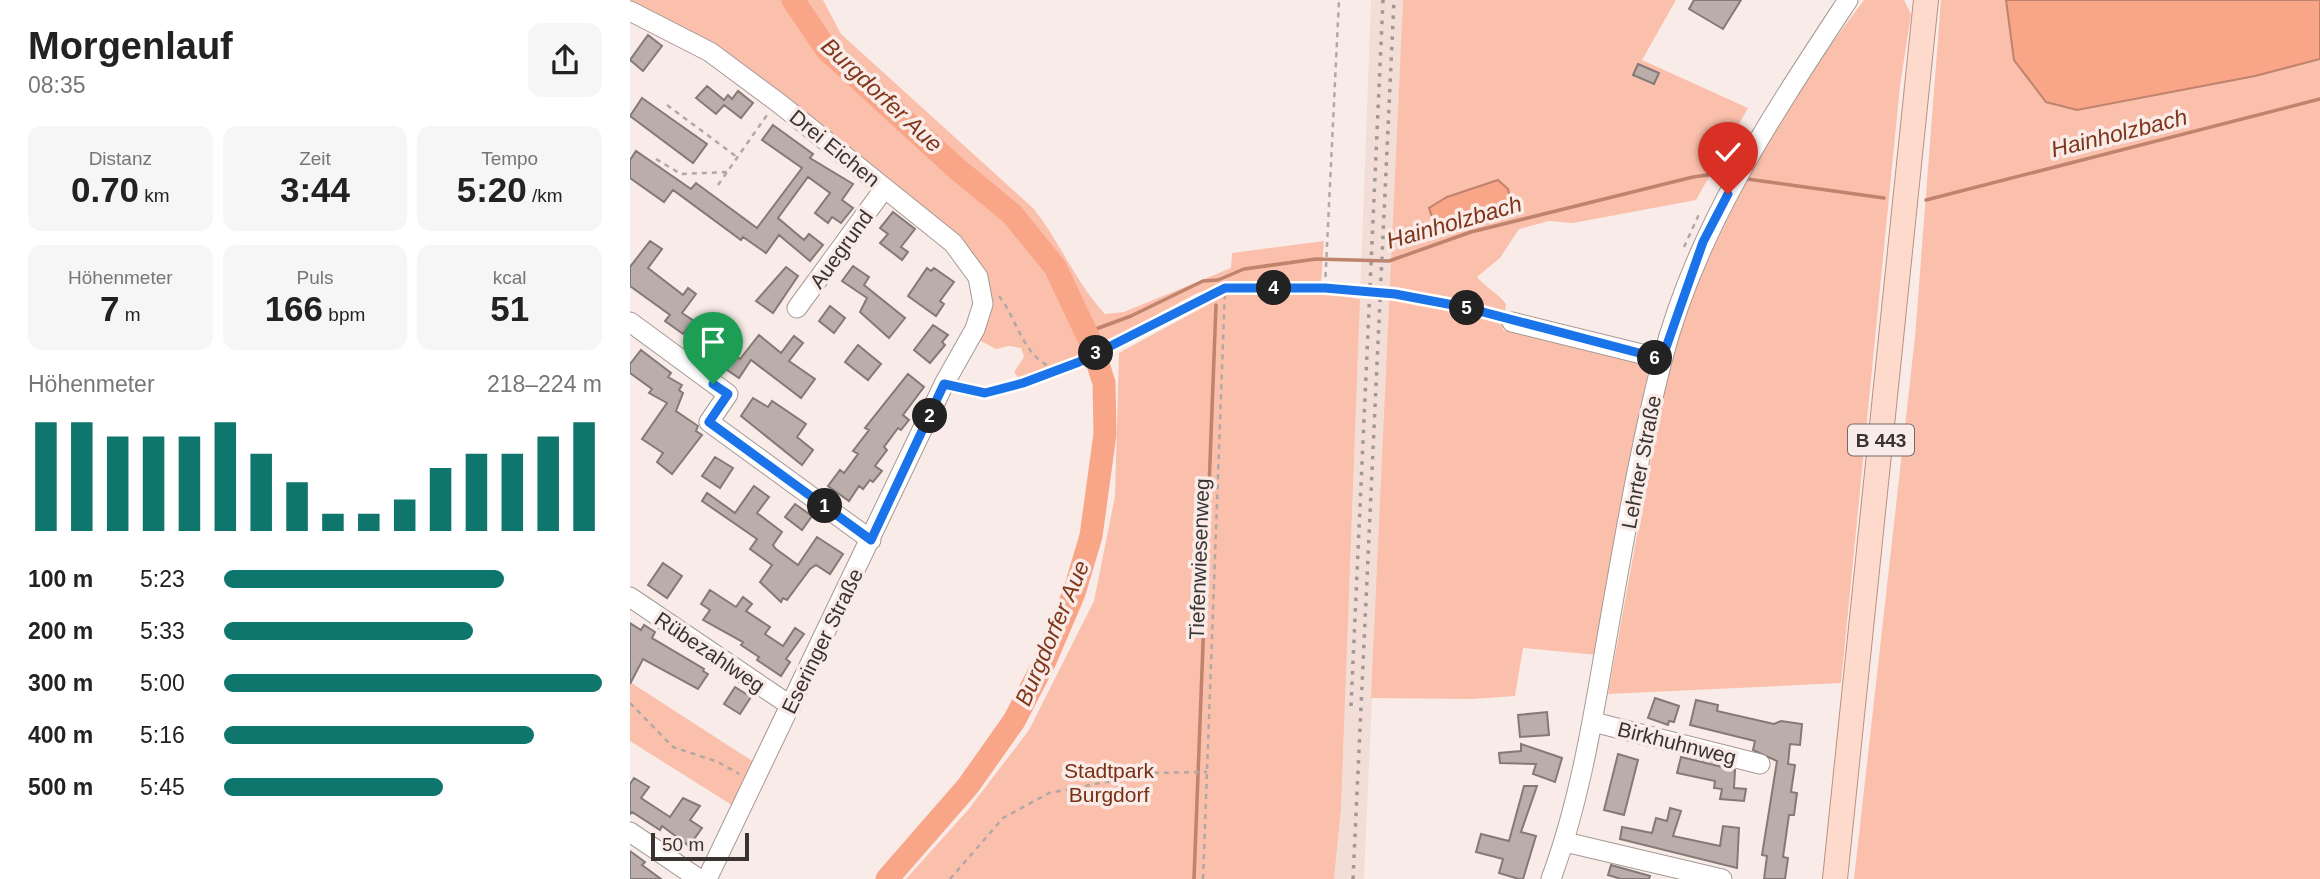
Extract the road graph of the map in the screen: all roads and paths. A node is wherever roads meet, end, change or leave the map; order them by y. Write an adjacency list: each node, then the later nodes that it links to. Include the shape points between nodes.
1 (1339, 0): 14 (path)
2 (1848, 0): 18 (street, Lehrter Straße, via 1755,146 1703,242)
3 (1926, 0): 37 (main road, B 443)
4 (630, 11): 5 (street, Drei Eichen, via 710,52)
5 (776, 101): 7 (path); 11 (street, Drei Eichen)
6 (667, 105): 7 (path)
7 (737, 157): 9 (path)
8 (656, 159): 9 (path, via 681,174)
9 (727, 172): 10 (path)
10 (718, 185)
11 (884, 189): 12 (street, Drei Eichen, via 953,243); 15 (street, Auegrund)
12 (978, 278): 19 (path, via 1003,302 1033,357 1045,366); 20 (street, Eseringer Straße, via 984,304)
13 (1225, 288): 14 (path); 19 (path); 27 (path, Tiefenwiesenweg)
14 (1325, 288): 17 (path, via 1395,294)
15 (797, 308)
16 (630, 322): 21 (street, via 728,394 709,422)
17 (1512, 322): 18 (street)
18 (1662, 359): 25 (street, Lehrter Straße)
19 (1061, 369): 20 (path, via 985,393)
20 (944, 384): 21 (street, Eseringer Straße)
21 (871, 540): 24 (street, Eseringer Straße)
22 (630, 597): 24 (street, Rübezahlweg)
23 (630, 703): 28 (path, via 673,747 718,762)
24 (791, 706): 28 (street, Eseringer Straße)
25 (1593, 722): 26 (street, Birkhuhnweg); 30 (street, Lehrter Straße)
26 (1760, 764)
27 (1207, 772): 33 (path, via 1152,773 1049,793 1003,818); 34 (path, Tiefenwiesenweg)
28 (753, 782): 32 (street, Eseringer Straße)
29 (630, 832): 31 (street)
30 (1565, 842): 35 (street, Lehrter Straße); 36 (street)
31 (699, 879)
32 (707, 879)
33 (950, 879)
34 (1203, 879)
35 (1551, 879)
36 (1722, 879)
37 (1835, 879)

